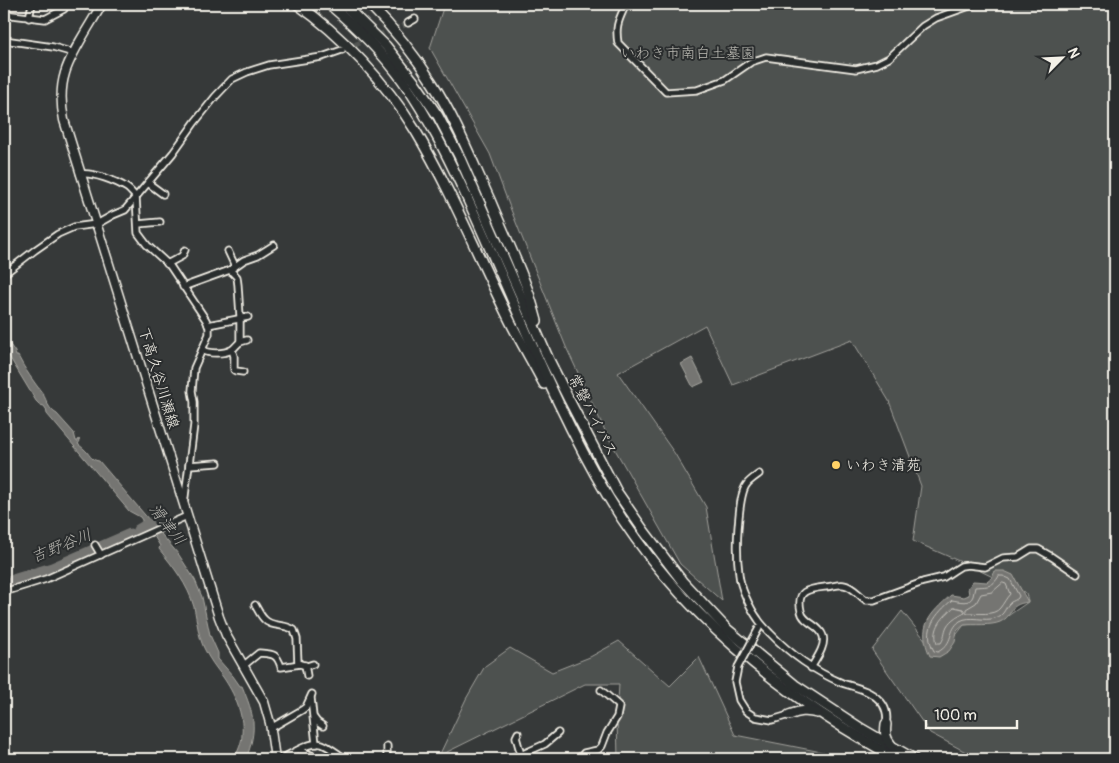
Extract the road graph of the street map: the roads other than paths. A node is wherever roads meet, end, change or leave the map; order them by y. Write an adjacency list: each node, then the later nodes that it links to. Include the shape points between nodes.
1 (32, 4): 11 (street)
2 (65, 4): 11 (street, via 64,10 45,19)
3 (102, 4): 16 (main road, 下高久谷川瀬線)
4 (297, 4): 40 (highway, via 359,58 415,130 513,327)
5 (330, 4): 40 (highway, 常磐バイパス, via 402,80 434,131)
6 (343, 4): 38 (highway, 常磐バイパス, via 386,46 438,116 459,156)
7 (369, 4): 38 (highway, via 418,61 460,133 527,288)
8 (626, 4): 9 (street, via 617,23 618,43 666,92 697,90 725,80 751,62 766,57 856,69 877,64 889,58 936,18)
9 (975, 4)
10 (4, 14): 11 (street)
11 (29, 18)
12 (415, 19): 13 (street)
13 (408, 23)
14 (4, 40): 16 (street, via 53,46)
15 (342, 50): 18 (street, via 322,57 269,65 232,79)
16 (74, 53): 17 (main road, 下高久谷川瀬線, via 65,74 62,106)
17 (80, 174): 20 (street, via 107,179 127,188); 22 (main road, 下高久谷川瀬線)
18 (148, 183): 19 (street); 20 (street)
19 (163, 194)
20 (136, 197): 22 (street, via 125,210); 23 (street)
21 (160, 222): 23 (street)
22 (96, 224): 29 (street, via 74,226 58,234); 44 (main road, 下高久谷川瀬線)
23 (138, 224): 27 (street, via 138,233)
24 (274, 245): 28 (street)
25 (185, 250): 27 (street, via 182,256)
26 (228, 251): 28 (street)
27 (168, 264): 30 (street)
28 (232, 268): 30 (street); 32 (street, via 237,277)
29 (4, 274)
30 (183, 287): 33 (street)
31 (248, 317): 32 (street)
32 (240, 318): 33 (street); 35 (street)
33 (208, 325): 36 (street, via 209,334)
34 (247, 340): 35 (street)
35 (240, 342): 37 (street)
36 (202, 350): 37 (street, via 212,354); 42 (street, via 192,381 194,419)
37 (232, 350): 39 (street, via 234,370)
38 (549, 360): 63 (highway, 常磐バイパス, via 617,492 682,581 727,629 795,686)
39 (243, 372)
40 (566, 420): 56 (highway, 常磐バイパス, via 607,496 662,572 718,632)
41 (218, 463): 42 (street)
42 (189, 465): 44 (street)
43 (758, 474): 49 (street, via 744,488 737,548 739,576)
44 (184, 506): 45 (main road, 下高久谷川瀬線)
45 (187, 516): 47 (street, via 141,536 98,549 46,579); 52 (main road, 下高久谷川瀬線, via 219,618)
46 (1077, 574): 53 (street, via 1038,549 1031,549 1018,557 1003,558 984,567 961,566 944,577 874,600 866,600 845,585 809,589 799,600 801,614 817,628 824,644)
47 (4, 592)
48 (256, 605): 51 (street, via 264,620 294,630)
49 (758, 621): 53 (street, via 781,645); 58 (street, bridge, via 760,628 738,666 735,682 739,700 755,717 772,720)
50 (313, 664): 51 (street)
51 (301, 665): 52 (street, via 281,667 276,657 259,653); 54 (street)
52 (243, 666): 62 (main road, 下高久谷川瀬線, via 264,702)
53 (811, 668): 60 (street, via 880,700 888,718)
54 (307, 676)
55 (601, 690): 77 (street, via 618,705 617,717 600,748)
56 (791, 693): 57 (highway, 常磐バイパス); 58 (highway, via 794,702)
57 (820, 713): 58 (highway, via 808,710); 78 (highway, 常磐バイパス)
58 (788, 715)
59 (312, 717): 61 (street); 62 (street, via 312,696 306,707); 66 (street)
60 (886, 724): 63 (highway, via 881,729); 68 (highway, via 885,736)
61 (323, 726)
62 (271, 728): 71 (main road, 下高久谷川瀬線)
63 (862, 729): 68 (highway, 常磐バイパス)
64 (518, 733): 70 (street, via 516,737)
65 (558, 733): 70 (street, via 545,744)
66 (316, 744): 69 (street); 74 (street, via 322,744)
67 (387, 746): 75 (street)
68 (894, 748): 79 (highway, 常磐バイパス)
69 (300, 750): 72 (street); 73 (street)
70 (521, 755): 76 (street)
71 (275, 759)
72 (281, 759)
73 (320, 759)
74 (346, 759)
75 (387, 759)
76 (497, 759)
77 (579, 759)
78 (898, 759)
79 (914, 759)

